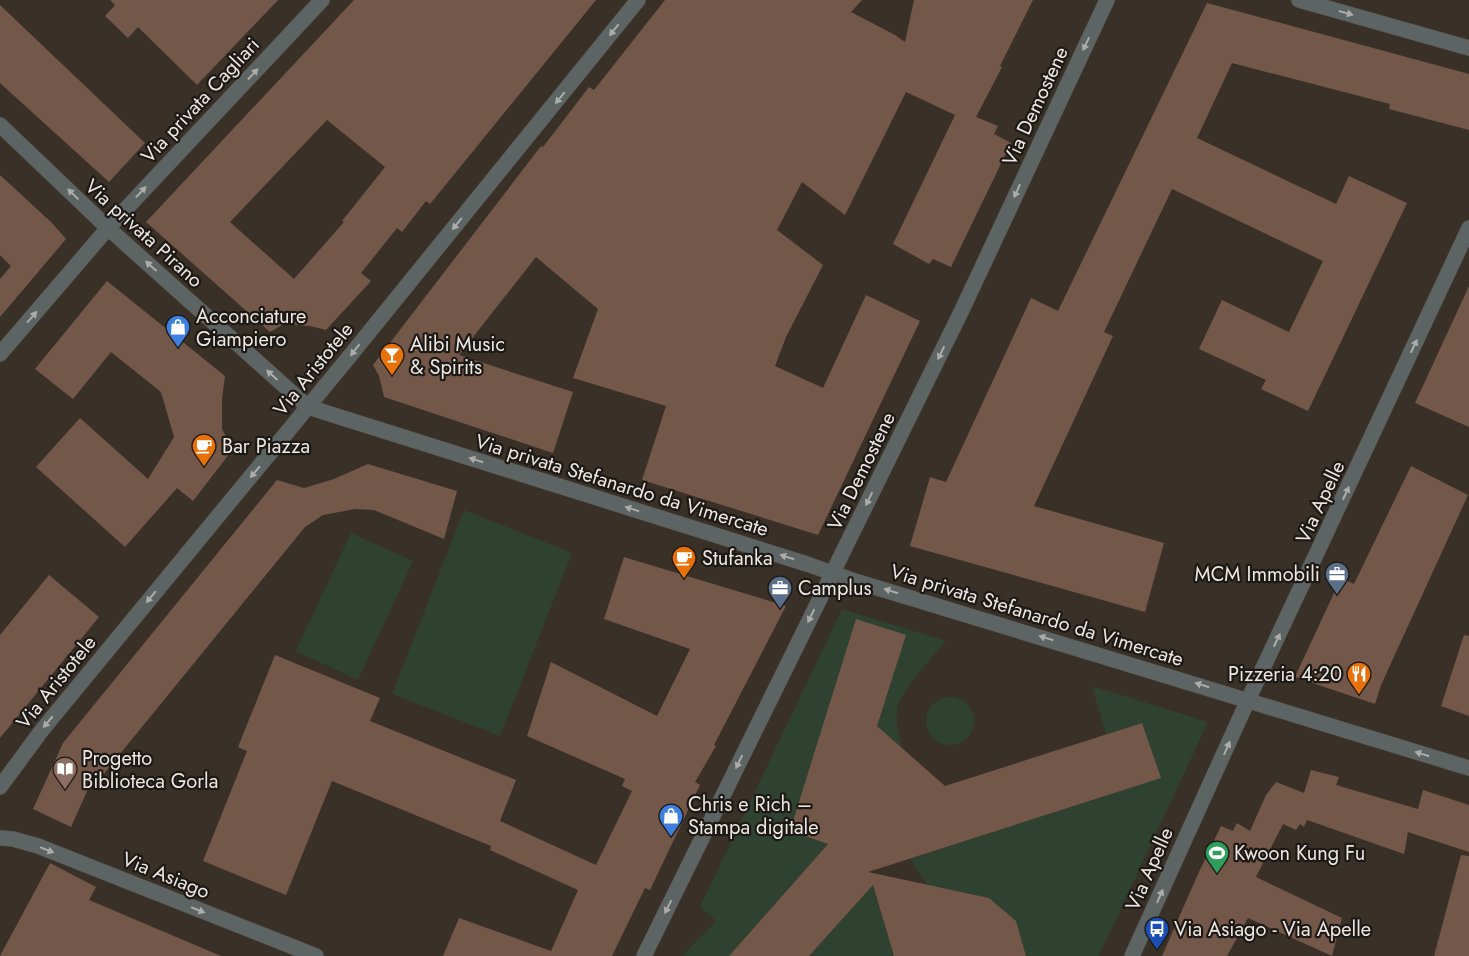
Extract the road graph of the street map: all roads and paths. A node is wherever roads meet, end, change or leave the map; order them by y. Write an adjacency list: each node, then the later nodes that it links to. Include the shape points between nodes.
1 (322, 0): 7 (street, Via privata Cagliari, one-way to 1)
2 (638, 0): 10 (street, Via Aristotele, one-way to 10)
3 (1107, 0): 11 (street, Via Demostene, one-way to 11, via 962,310)
4 (1299, 0): 5 (street, one-way to 5)
5 (1469, 48)
6 (0, 125): 7 (street, Via privata Pirano, one-way to 6)
7 (108, 228): 9 (street, Via privata Cagliari, one-way to 7); 10 (street, Via privata Pirano, one-way to 7)
8 (1469, 228): 12 (street, Via Apelle, one-way to 8)
9 (0, 354)
10 (308, 407): 11 (street, Via privata Stefanardo da Vimercate, one-way to 10); 14 (street, Via Aristotele, one-way to 14, via 42,730)
11 (833, 572): 12 (street, Via privata Stefanardo da Vimercate, one-way to 11); 17 (street, Via Demostene, one-way to 17)
12 (1248, 700): 13 (street, Via privata Stefanardo da Vimercate, one-way to 12); 18 (street, Via Apelle, one-way to 12)
13 (1469, 768)
14 (0, 787)
15 (0, 838): 16 (street, Via Asiago, one-way to 16, via 38,846)
16 (316, 956)
17 (644, 956)
18 (1132, 956)

